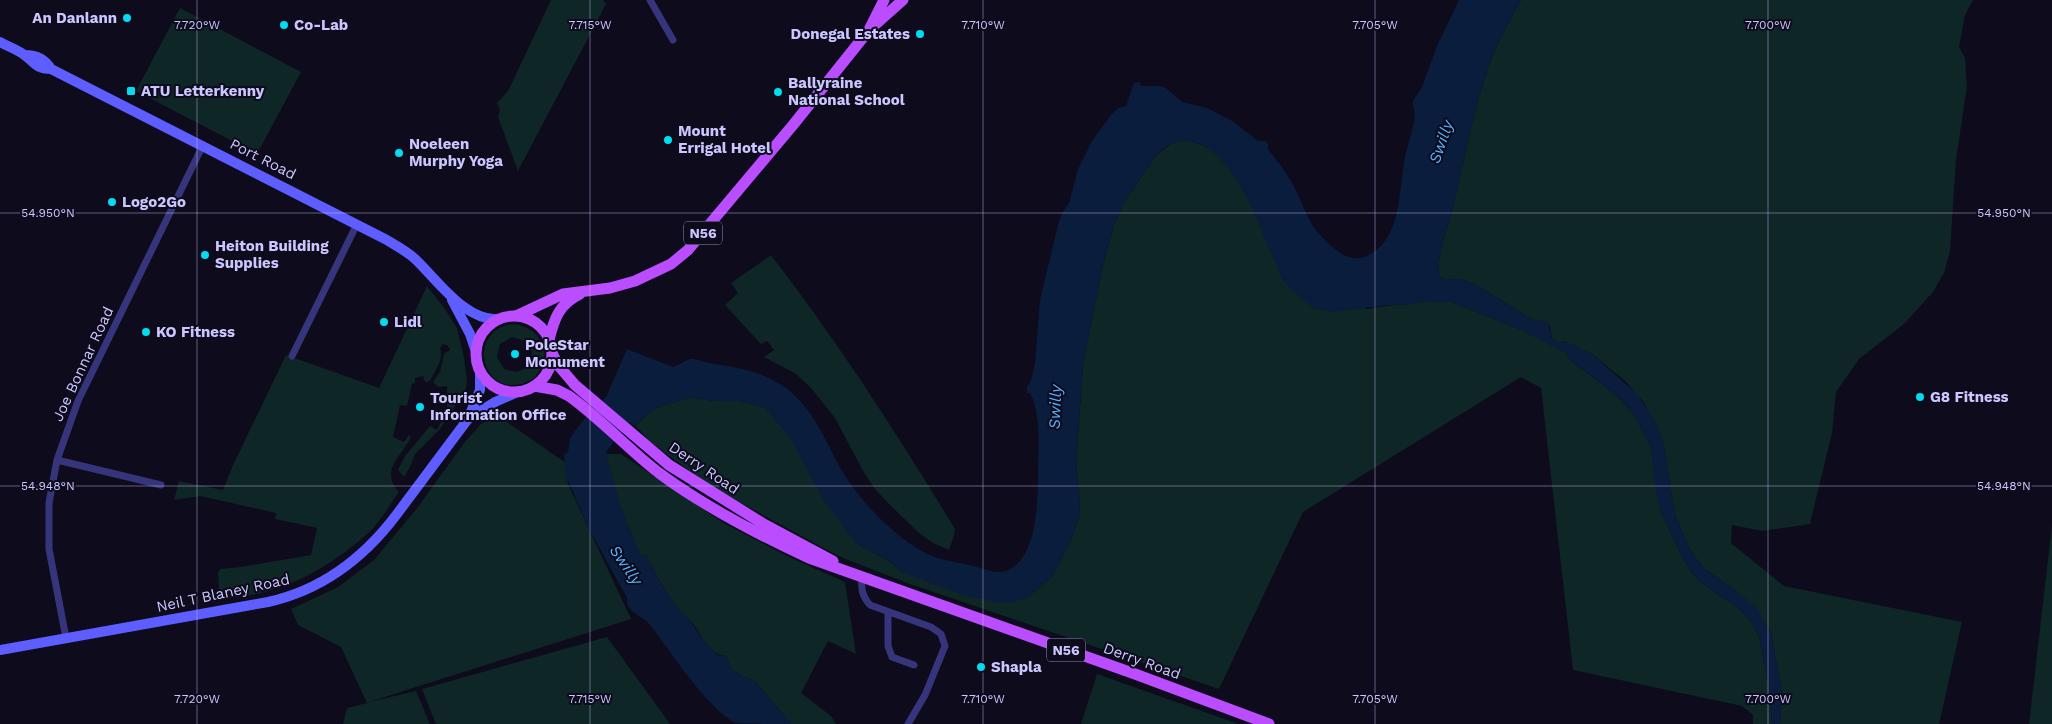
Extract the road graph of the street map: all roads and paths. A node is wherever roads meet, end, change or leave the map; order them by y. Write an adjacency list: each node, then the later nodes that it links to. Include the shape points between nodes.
1 (650, 0): 5 (street)
2 (884, 0): 4 (main road, N56)
3 (903, 0): 4 (main road, N56)
4 (869, 30): 9 (main road, N56, via 688,250 671,264 644,278)
5 (673, 40)
6 (0, 42): 7 (main road, Port Road, via 25,55 34,55 47,62 51,69)
7 (203, 145): 8 (main road, Port Road); 22 (street, Joe Bonnar Road, via 78,400)
8 (357, 224): 10 (main road, Port Road, via 408,253); 16 (street)
9 (581, 293): 11 (main road, N56, via 558,296); 13 (main road, N56, via 558,311)
10 (449, 295): 12 (main road, via 477,314); 14 (main road)
11 (516, 316): 12 (main road, N56); 13 (main road, via 536,324)
12 (500, 319): 14 (main road, N56, via 480,336)
13 (549, 340): 15 (main road, N56)
14 (476, 352): 17 (main road)
15 (552, 353): 18 (main road, via 547,372); 20 (main road, Derry Road / N56)
16 (292, 356)
17 (480, 371): 19 (main road, via 495,386 507,391); 21 (main road, Neil T Blaney Road, via 480,390)
18 (534, 386): 19 (main road); 20 (main road, Derry Road / N56, via 561,392)
19 (520, 391): 21 (main road, Neil T Blaney Road)
20 (588, 405): 24 (main road, Derry Road / N56, via 669,465 730,504); 24 (main road, Derry Road / N56, via 630,449 685,491 809,558)
21 (468, 419): 26 (main road, Neil T Blaney Road, via 386,529 362,554 322,582 300,593 268,602)
22 (57, 460): 23 (street); 26 (street, Joe Bonnar Road, via 50,503 49,549)
23 (161, 485)
24 (862, 577): 25 (street, via 864,599 870,606); 30 (main road, Derry Road / N56)
25 (888, 612): 28 (street, via 888,646 892,657); 29 (street, via 931,627 941,634 945,646 925,695)
26 (66, 638): 27 (main road, Neil T Blaney Road)
27 (0, 650)
28 (914, 665)
29 (908, 724)
30 (1270, 724)

